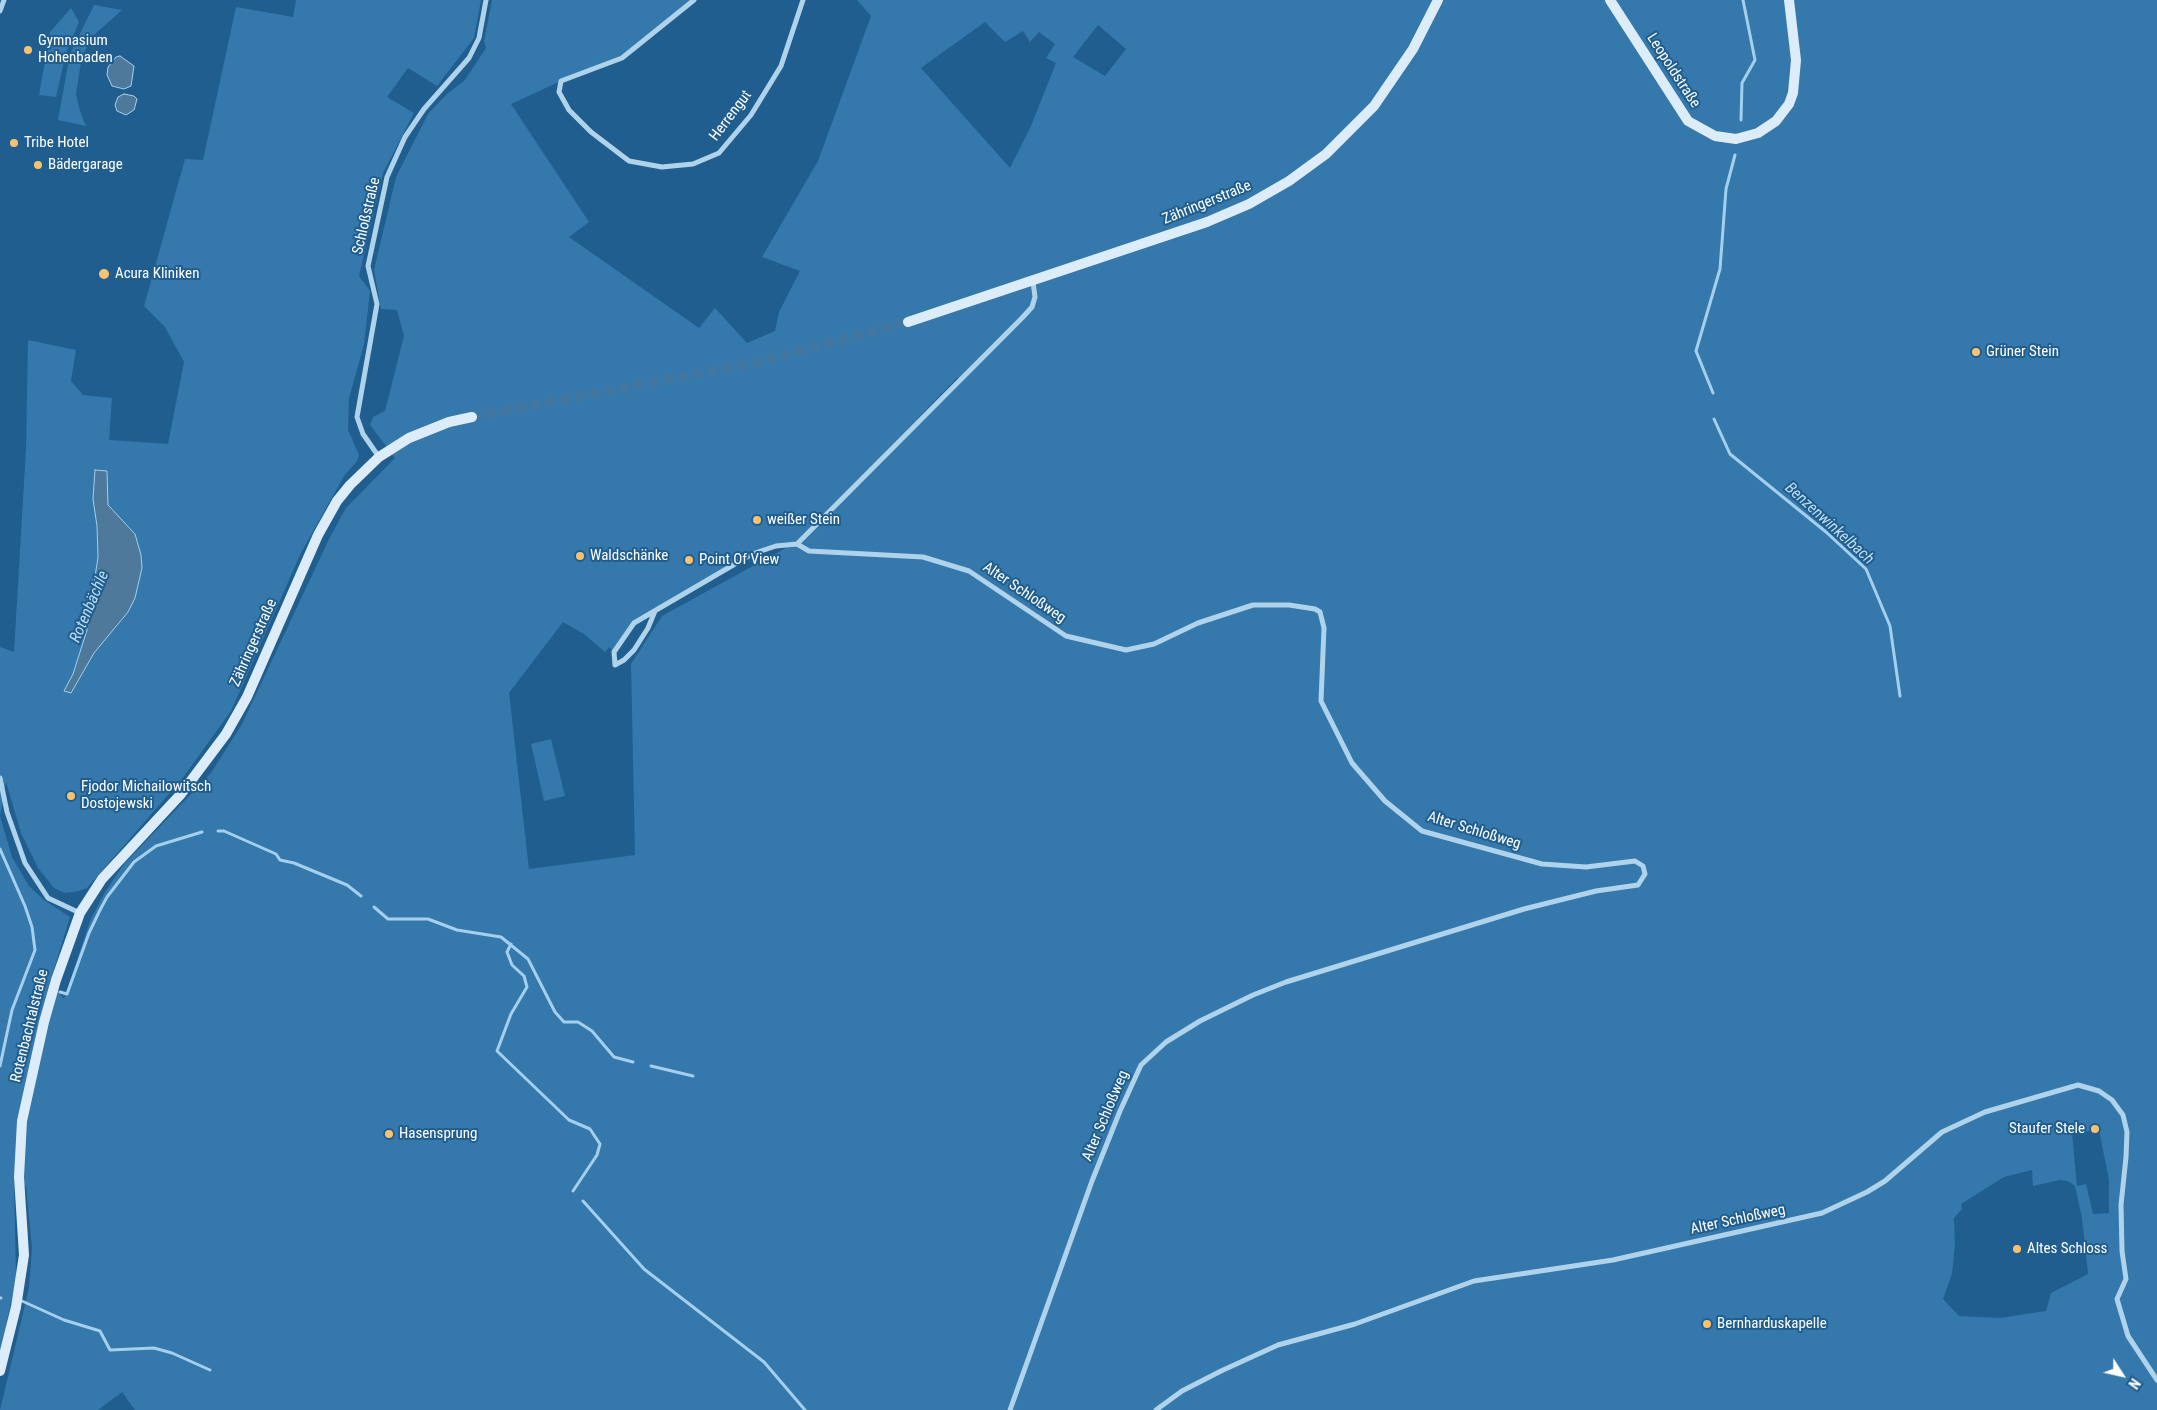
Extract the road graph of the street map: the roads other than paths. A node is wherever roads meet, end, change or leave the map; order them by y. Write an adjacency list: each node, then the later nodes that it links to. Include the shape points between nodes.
1 (4, 0): 8 (street)
2 (486, 0): 12 (street, Schloßstraße, via 479,38 469,58 424,109 405,137 387,177 368,266 377,304 357,417 363,434)
3 (694, 0): 4 (street, Herrengut, via 622,58 560,81 559,92 568,110 629,161 662,167 693,164 719,153 750,115 781,66)
4 (802, 0)
5 (1438, 0): 9 (main road, Zähringerstraße, via 1409,56 1374,106 1343,139 1308,168 1270,193 1229,213)
6 (1610, 0): 7 (main road, Leopoldstraße, via 1688,121 1715,136 1736,139 1758,134 1776,121 1793,94 1796,60)
7 (1789, 0)
8 (0, 11)
9 (1033, 282): 10 (main road, Zähringerstraße); 13 (street, via 1032,307)
10 (908, 322)
11 (472, 417): 12 (main road, Zähringerstraße, via 428,430 401,442)
12 (379, 457): 16 (main road, Zähringerstraße, via 350,485 327,517 247,697 226,734 181,794 102,879)
13 (797, 544): 14 (street, via 776,546 752,554); 19 (street, Alter Schloßweg, via 809,552 923,558 969,571 1066,636 1126,650 1154,644 1198,623 1253,605 1315,609 1320,612 1324,628 1321,701 1352,763 1385,801 1422,831 1542,864 1586,867 1635,861 1643,866 1645,874 1638,885 1596,891 1524,909 1286,982 1200,1021 1166,1042 1141,1065 1120,1111)
14 (655, 611): 14 (street, via 634,622 614,652 614,665 634,650)
15 (0, 778): 16 (street, via 7,812 25,863 48,898)
16 (80, 913): 17 (main road, Rotenbachtalstraße, via 44,1022 22,1121 18,1177 24,1255 16,1307)
17 (0, 1371)
18 (2157, 1380): 20 (street, Alter Schloßweg, via 2128,1336 2117,1299 2126,1279 2121,1205 2126,1132 2122,1115 2112,1100 2099,1091 2078,1085 1985,1112 1942,1132 1885,1181 1822,1213 1613,1260 1474,1281 1356,1324 1278,1345 1182,1391)
19 (1010, 1410)
20 (1156, 1410)

